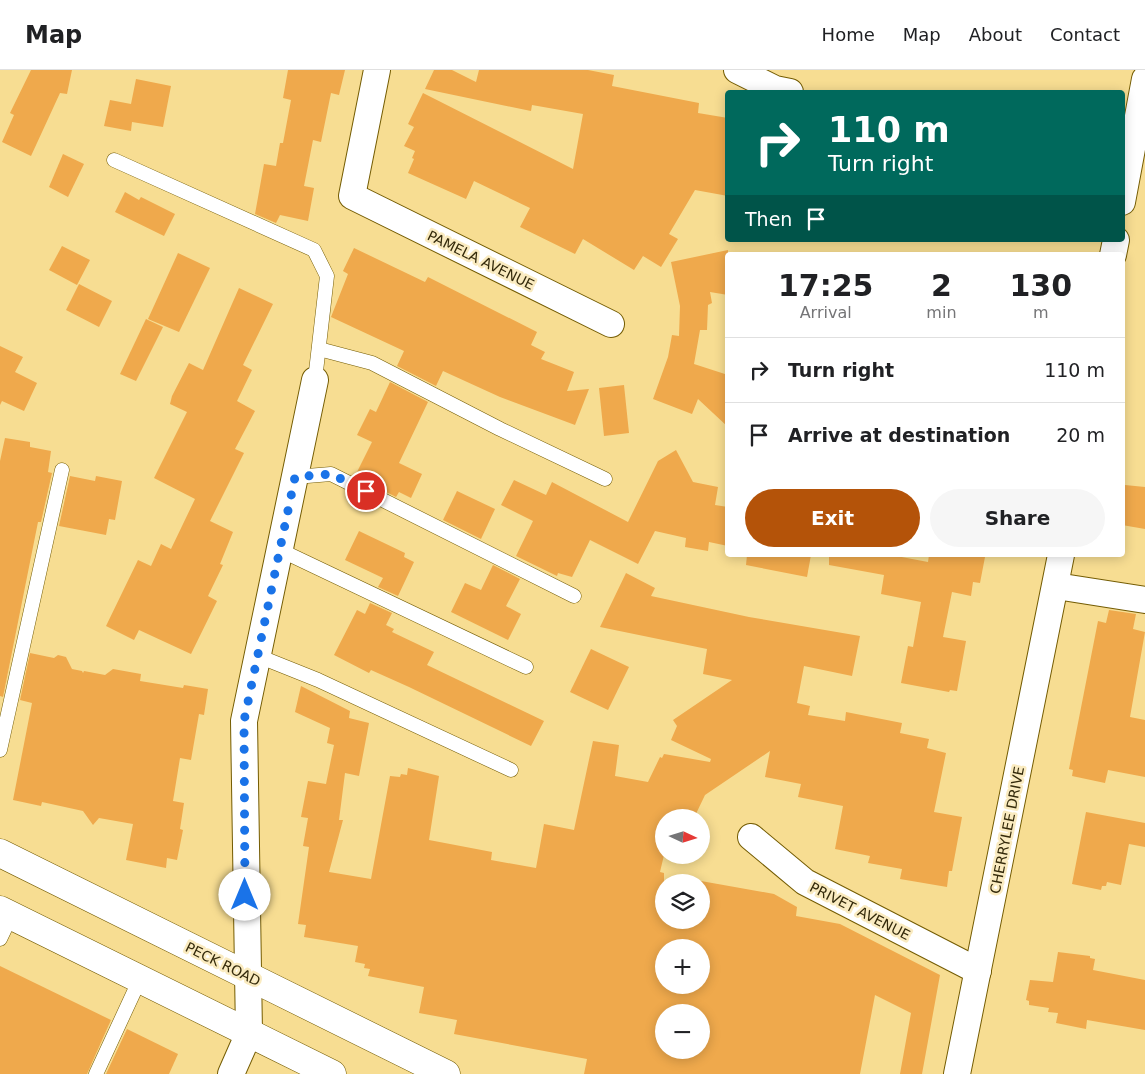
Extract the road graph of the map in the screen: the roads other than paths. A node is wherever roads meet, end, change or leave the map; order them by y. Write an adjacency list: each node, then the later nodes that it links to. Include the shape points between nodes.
1 (377, 70): 8 (street, PAMELA AVENUE, via 352,196)
2 (737, 70): 4 (street)
3 (1145, 79): 6 (street)
4 (775, 90)
5 (114, 160): 9 (lane, via 314,250 326,276)
6 (1132, 162): 7 (street)
7 (1125, 190)
8 (611, 324)
9 (318, 349): 10 (lane); 13 (lane, via 372,362)
10 (315, 380): 12 (street)
11 (62, 470): 21 (lane)
12 (295, 477): 14 (street); 17 (lane, via 331,474)
13 (605, 479)
14 (280, 550): 19 (street); 20 (lane)
15 (1061, 557): 16 (street, CHERRYLEE DRIVE)
16 (1056, 586): 18 (street); 26 (street, CHERRYLEE DRIVE)
17 (574, 596)
18 (1145, 600)
19 (258, 656): 22 (lane, via 318,680); 27 (street, via 244,721)
20 (526, 667)
21 (0, 750)
22 (511, 770)
23 (751, 837): 26 (street, PRIVET AVENUE, via 805,882)
24 (0, 853): 27 (main road, PECK ROAD)
25 (4, 922): 28 (main road)
26 (978, 972): 34 (street, CHERRYLEE DRIVE)
27 (247, 976): 29 (street); 33 (main road, PECK ROAD)
28 (140, 979): 29 (main road); 30 (lane)
29 (249, 1033): 31 (street); 32 (main road)
30 (96, 1074)
31 (231, 1074)
32 (332, 1074)
33 (446, 1074)
34 (957, 1074)

